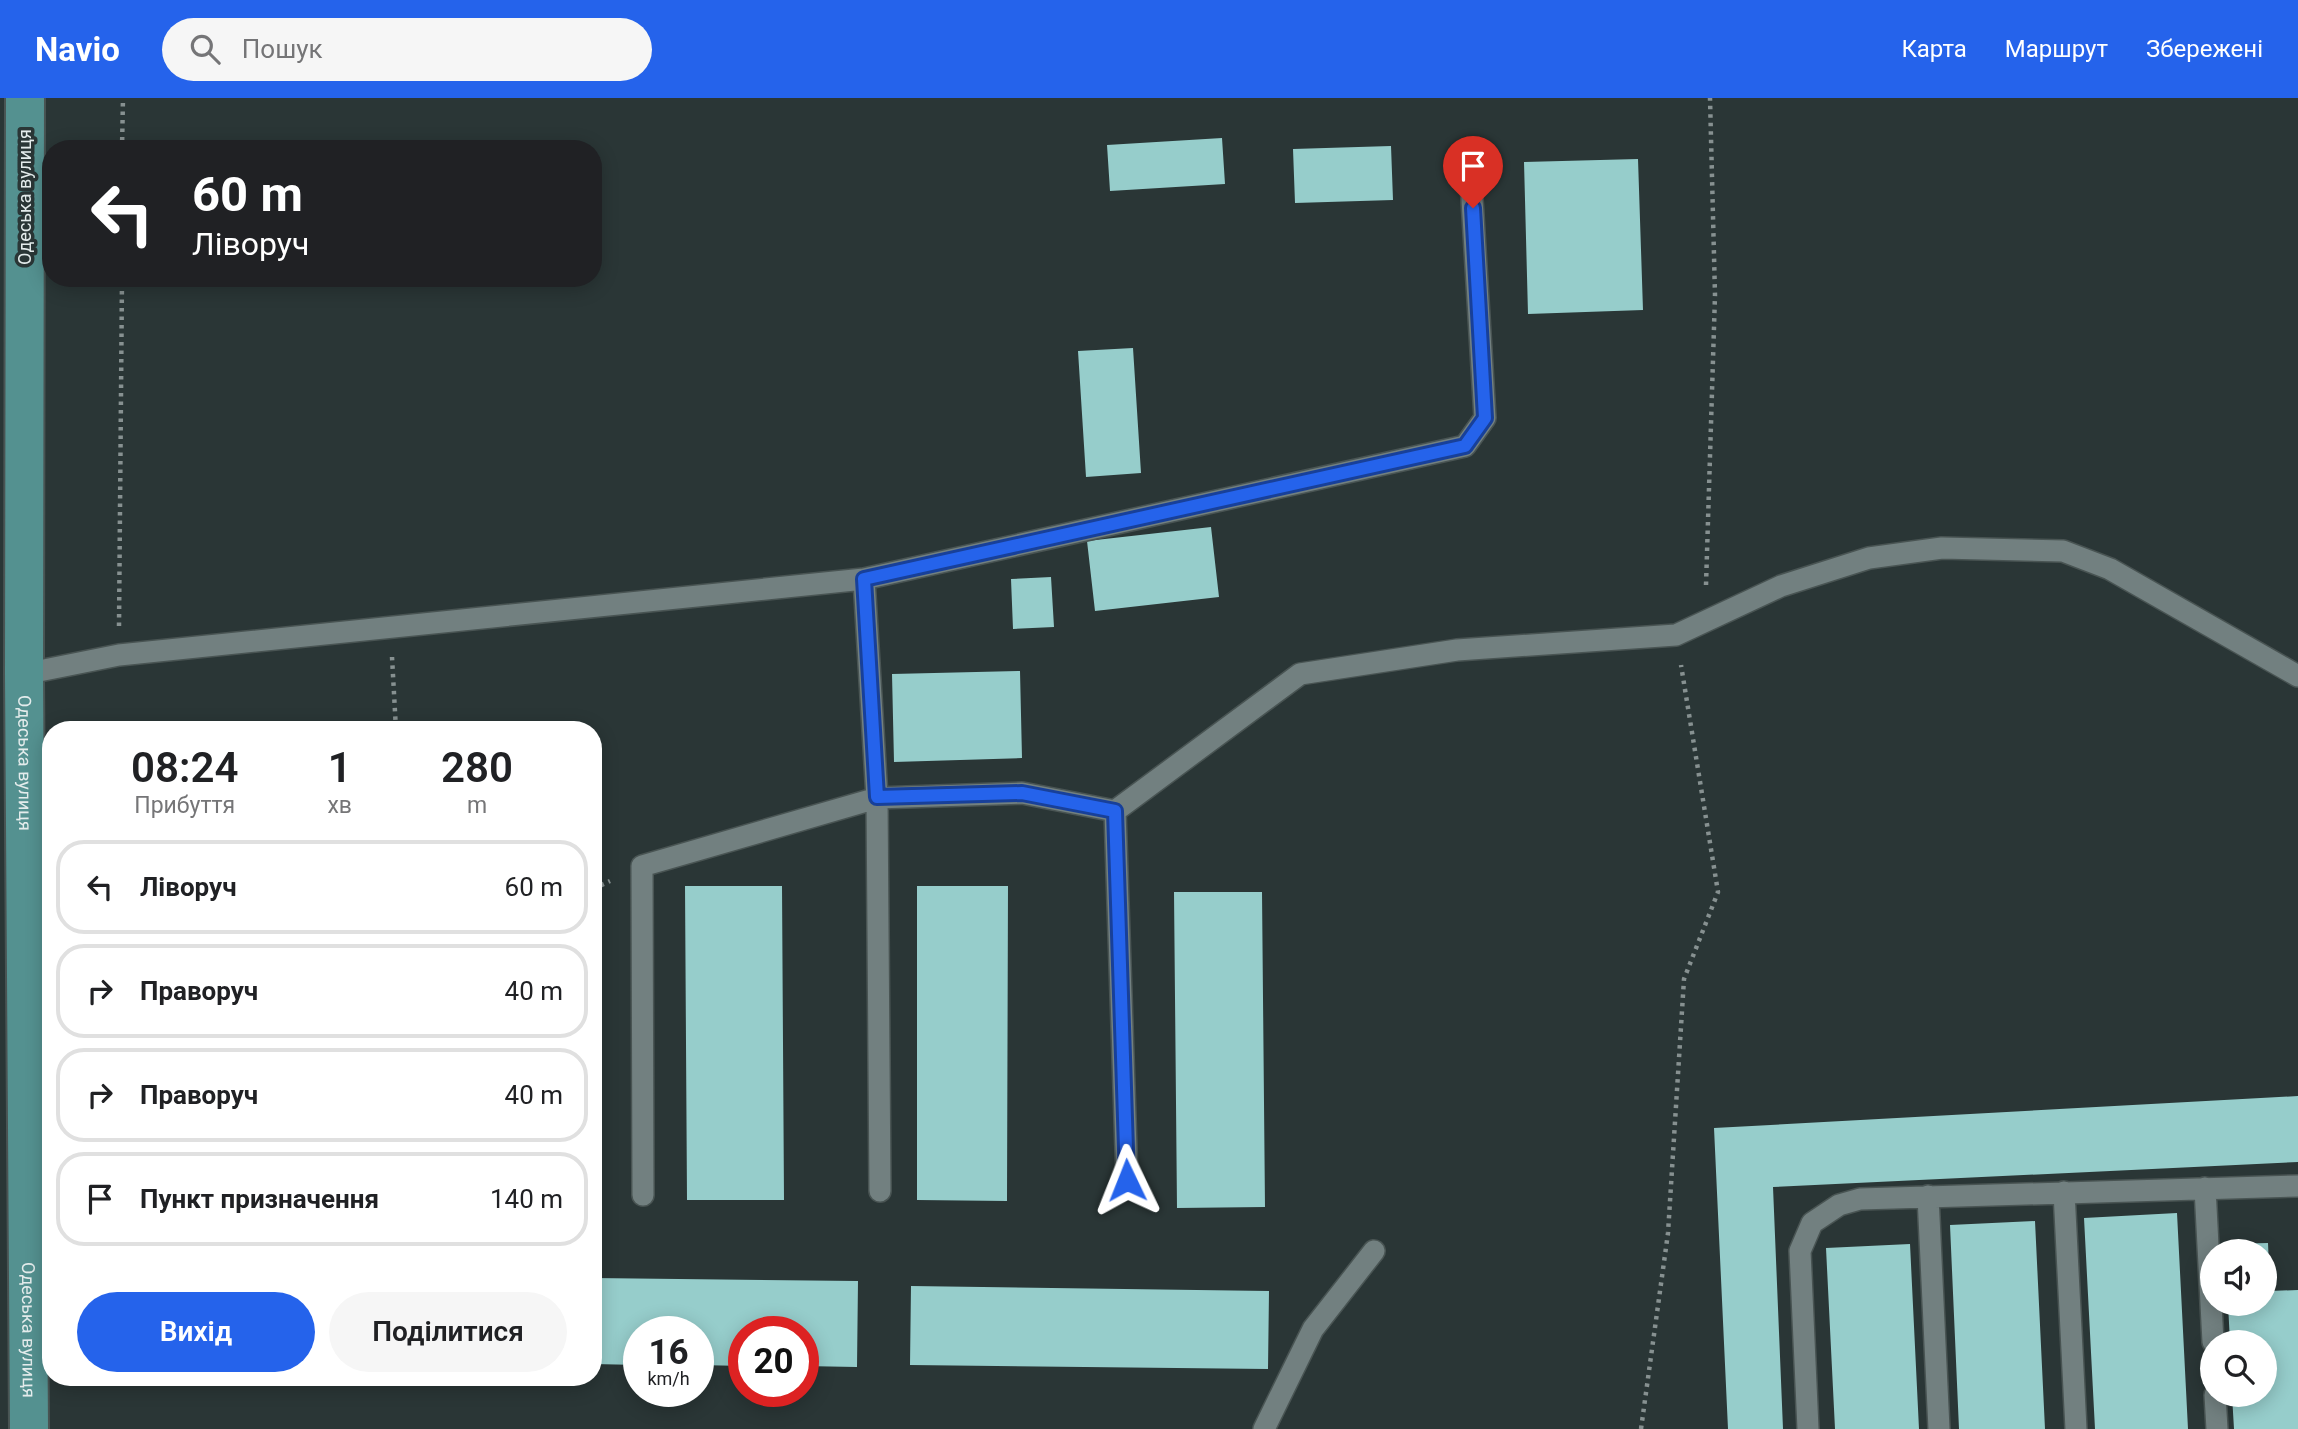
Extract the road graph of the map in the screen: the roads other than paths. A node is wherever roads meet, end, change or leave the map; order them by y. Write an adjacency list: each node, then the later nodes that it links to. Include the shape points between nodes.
1 (25, 98): 4 (main road, Одеська вулиця)
2 (1471, 182): 3 (lane, via 1485,418 1465,446)
3 (864, 579): 4 (lane, via 119,655); 6 (lane)
4 (24, 674): 18 (main road, Одеська вулиця)
5 (2298, 676): 7 (lane, via 2110,569 2063,551 1942,548 1869,558 1781,586 1676,635 1457,650 1300,674)
6 (877, 797): 7 (lane, via 1022,793); 11 (lane); 13 (lane, via 642,866)
7 (1115, 811): 8 (lane)
8 (1127, 1180)
9 (2298, 1186): 10 (lane)
10 (2205, 1188): 12 (lane); 16 (lane)
11 (880, 1191)
12 (2064, 1192): 14 (lane); 22 (lane)
13 (643, 1195)
14 (1928, 1196): 20 (lane, via 1860,1199 1839,1205 1812,1223 1800,1251); 21 (lane)
15 (1374, 1251): 19 (lane, via 1313,1329)
16 (2212, 1330)
17 (2216, 1407): 23 (lane)
18 (29, 1429)
19 (1264, 1429)
20 (1808, 1429)
21 (1939, 1429)
22 (2076, 1429)
23 (2217, 1429)

